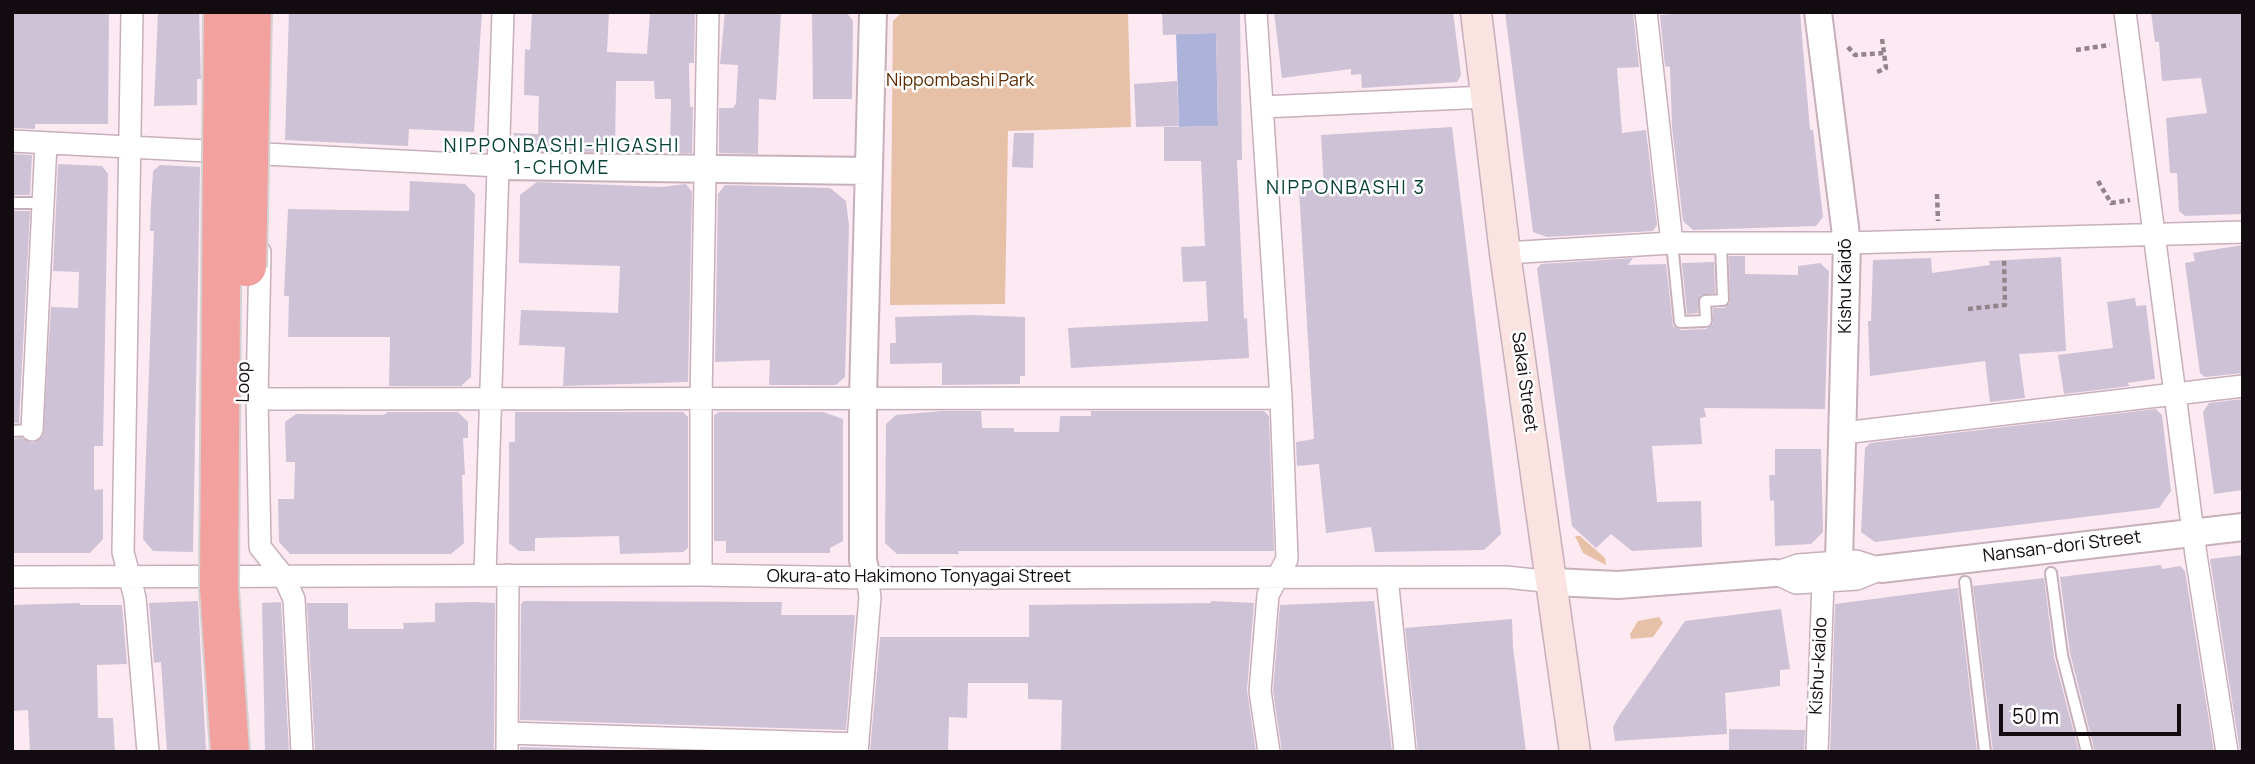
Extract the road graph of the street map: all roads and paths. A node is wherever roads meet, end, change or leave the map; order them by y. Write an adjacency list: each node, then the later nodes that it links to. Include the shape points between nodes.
1 (132, 12): 23 (street)
2 (223, 12): 70 (highway, bridge, via 219,588)
3 (252, 12): 71 (highway, Loop, bridge, via 243,405)
4 (270, 12): 24 (street)
5 (503, 12): 25 (street)
6 (708, 12): 26 (street)
7 (873, 12): 27 (street)
8 (1256, 12): 20 (street)
9 (1476, 12): 19 (main road, Sakai Street)
10 (1646, 12): 35 (street)
11 (1818, 12): 36 (street, Kishu Kaidō)
12 (2125, 12): 33 (street)
13 (1882, 39): 17 (path)
14 (1845, 43): 17 (path, via 1855,55)
15 (2113, 45): 16 (path)
16 (2076, 50)
17 (1884, 53): 18 (path, via 1886,68)
18 (1875, 73)
19 (1487, 97): 20 (street); 38 (main road, Sakai Street)
20 (1262, 107): 44 (street)
21 (12, 141): 22 (street)
22 (46, 143): 23 (street); 31 (street)
23 (130, 148): 24 (street); 59 (street, via 124,552)
24 (262, 155): 25 (street); 45 (street)
25 (499, 166): 26 (street); 43 (street)
26 (706, 169): 27 (street); 46 (street)
27 (869, 171): 42 (street)
28 (2098, 181): 29 (path, via 2111,203)
29 (2134, 200)
30 (12, 203): 31 (lane)
31 (43, 203): 47 (street)
32 (2243, 232): 33 (street)
33 (2157, 235): 34 (street); 41 (street)
34 (2003, 239): 36 (street); 39 (path, via 2005,304)
35 (1672, 243): 37 (street); 37 (lane, via 1679,322 1706,321 1705,300 1723,300); 38 (street)
36 (1847, 243): 37 (street); 48 (street, Kishu Kaidō)
37 (1721, 244)
38 (1506, 253): 64 (main road, Sakai Street)
39 (1968, 309)
40 (2243, 386): 41 (street)
41 (2177, 394): 48 (street); 50 (street)
42 (863, 397): 44 (street); 46 (street); 62 (street, via 863,560)
43 (490, 398): 45 (street); 46 (street); 55 (street)
44 (1280, 398): 61 (street, via 1287,559)
45 (257, 399): 60 (street, via 260,547)
46 (701, 399): 57 (street)
47 (22, 431)
48 (1843, 433): 52 (street, Kishu Kaidō)
49 (2243, 527): 50 (street, Nansan-dori Street)
50 (2194, 531): 51 (street, Nansan-dori Street); 79 (street)
51 (1881, 569): 52 (street, via 1856,561)
52 (1831, 571): 53 (street, via 1798,565); 76 (street, Kishu-kaido)
53 (1774, 573): 64 (street, via 1618,585)
54 (2051, 573): 78 (lane, via 2062,655)
55 (485, 575): 56 (street, Okura-ato Hakimono Tonyagai Street); 60 (street, Okura-ato Hakimono Tonyagai Street)
56 (508, 575): 57 (street, Okura-ato Hakimono Tonyagai Street); 66 (street)
57 (701, 575): 62 (street, Okura-ato Hakimono Tonyagai Street)
58 (12, 577): 59 (street, Okura-ato Hakimono Tonyagai Street)
59 (130, 577): 60 (street, Okura-ato Hakimono Tonyagai Street); 69 (street)
60 (284, 577): 72 (street, via 294,599)
61 (1277, 577): 62 (street, Okura-ato Hakimono Tonyagai Street); 63 (street, Okura-ato Hakimono Tonyagai Street); 73 (street, via 1268,595 1260,691)
62 (867, 578): 68 (street, via 870,597)
63 (1387, 578): 64 (street, Okura-ato Hakimono Tonyagai Street, via 1506,577); 74 (street)
64 (1553, 582): 75 (main road, Sakai Street)
65 (1965, 582): 77 (lane)
66 (507, 742): 67 (street)
67 (693, 746): 68 (street)
68 (858, 748)
69 (148, 752)
70 (230, 752)
71 (245, 752)
72 (302, 752)
73 (1269, 752)
74 (1405, 752)
75 (1575, 752)
76 (1817, 752)
77 (1984, 752)
78 (2087, 752)
79 (2227, 752)

